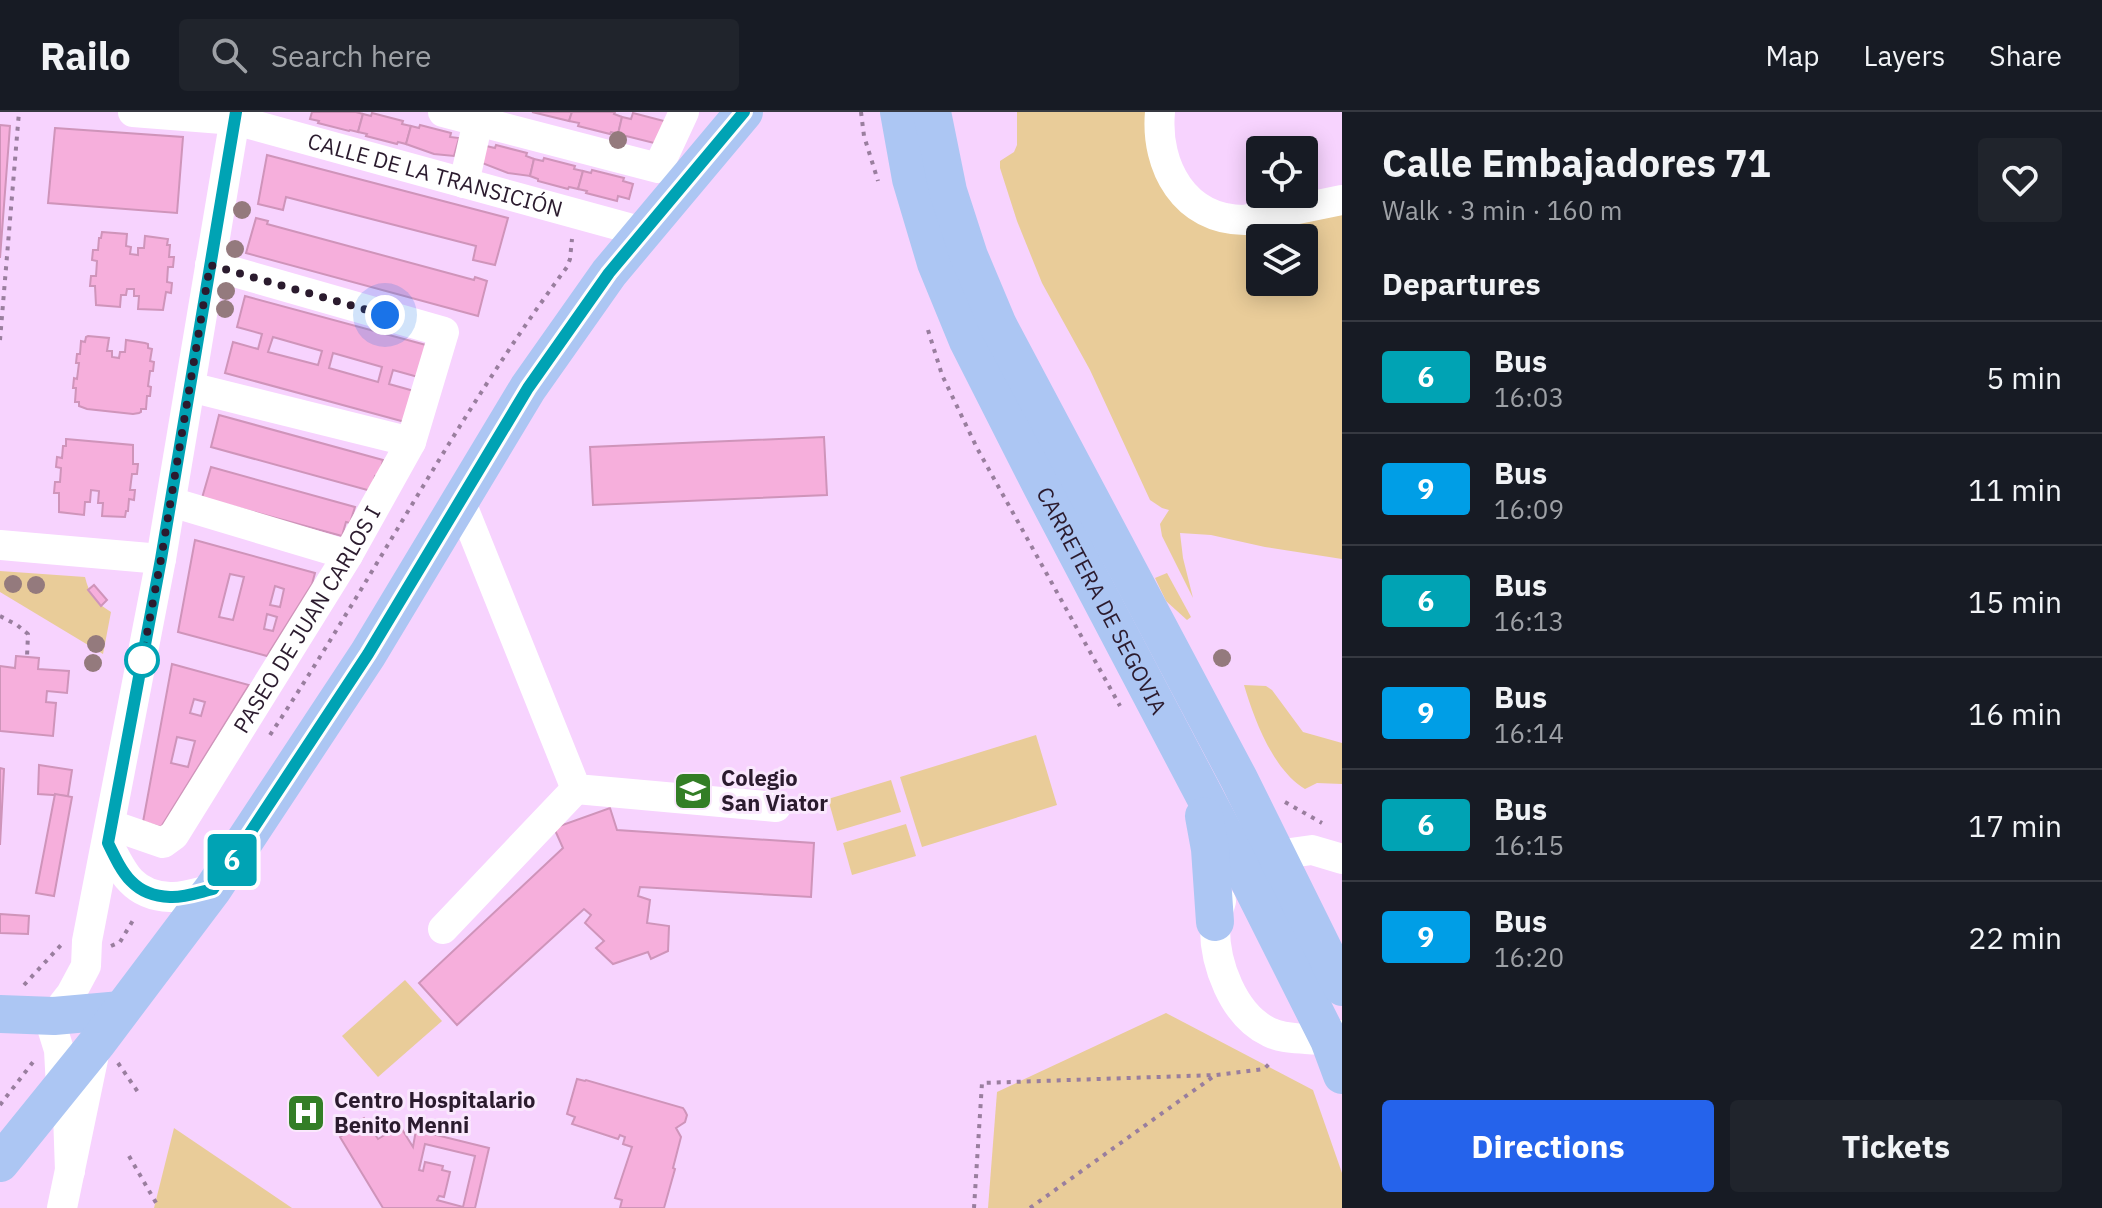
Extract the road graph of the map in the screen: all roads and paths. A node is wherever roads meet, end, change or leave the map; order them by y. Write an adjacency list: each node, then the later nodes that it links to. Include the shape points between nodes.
1 (19, 112): 17 (path)
2 (133, 112): 9 (street, CALLE DE LA TRANSICIÓN)
3 (744, 112): 15 (main road)
4 (899, 112): 27 (main road, CARRETERA DE SEGOVIA, via 919,207 968,341)
5 (932, 112): 13 (main road, CARRETERA DE SEGOVIA)
6 (958, 112): 13 (main road, via 959,141)
7 (1160, 112): 14 (street, via 1159,135 1168,169 1181,192 1210,214 1244,220)
8 (675, 114): 10 (street, via 658,168)
9 (235, 116): 11 (street, CALLE DE LA TRANSICIÓN); 16 (street)
10 (471, 116): 12 (street)
11 (272, 121): 12 (street, CALLE DE LA TRANSICIÓN)
12 (464, 183): 15 (street, CALLE DE LA TRANSICIÓN)
13 (948, 191): 34 (main road, CARRETERA DE SEGOVIA, via 998,325 1239,779)
14 (1342, 200)
15 (643, 232): 20 (main road, via 528,388)
16 (210, 265): 18 (street); 19 (street, PASEO DE JUAN CARLOS I, via 444,332)
17 (0, 340)
18 (190, 387): 19 (street); 21 (street)
19 (411, 442): 23 (street, PASEO DE JUAN CARLOS I)
20 (460, 500): 28 (street); 35 (main road, via 368,654)
21 (171, 502): 23 (street); 24 (street)
22 (0, 545): 24 (street)
23 (348, 555): 32 (street, PASEO DE JUAN CARLOS I, via 174,835 163,843)
24 (161, 559): 32 (street)
25 (0, 616): 26 (path, via 28,634)
26 (27, 657)
27 (1198, 782): 34 (main road, CARRETERA DE SEGOVIA); 36 (main road)
28 (576, 789): 30 (street); 37 (street)
29 (1277, 790): 31 (path, via 1285,803)
30 (776, 807)
31 (1331, 828)
32 (109, 834): 35 (street, via 120,868 132,884 150,894 172,898); 41 (street, via 86,966)
33 (1342, 859): 34 (street, via 1312,850)
34 (1260, 863): 36 (street, via 1223,896); 38 (main road, CARRETERA DE SEGOVIA); 43 (main road, CARRETERA DE SEGOVIA)
35 (213, 889): 39 (main road)
36 (1215, 922): 43 (street, via 1219,964 1251,1019 1268,1032)
37 (443, 929)
38 (1342, 987)
39 (121, 1010): 41 (main road); 42 (main road)
40 (0, 1014): 41 (main road)
41 (54, 1016): 45 (street, via 50,1021 59,1050)
42 (97, 1043): 45 (main road); 48 (street)
43 (1327, 1047): 44 (path, via 1264,1069)
44 (1216, 1075): 51 (path, via 982,1083); 52 (path)
45 (61, 1087): 47 (main road); 48 (street, via 68,1114)
46 (129, 1156): 50 (path)
47 (0, 1163)
48 (70, 1171): 49 (street)
49 (62, 1208)
50 (159, 1208)
51 (974, 1208)
52 (1030, 1208)

